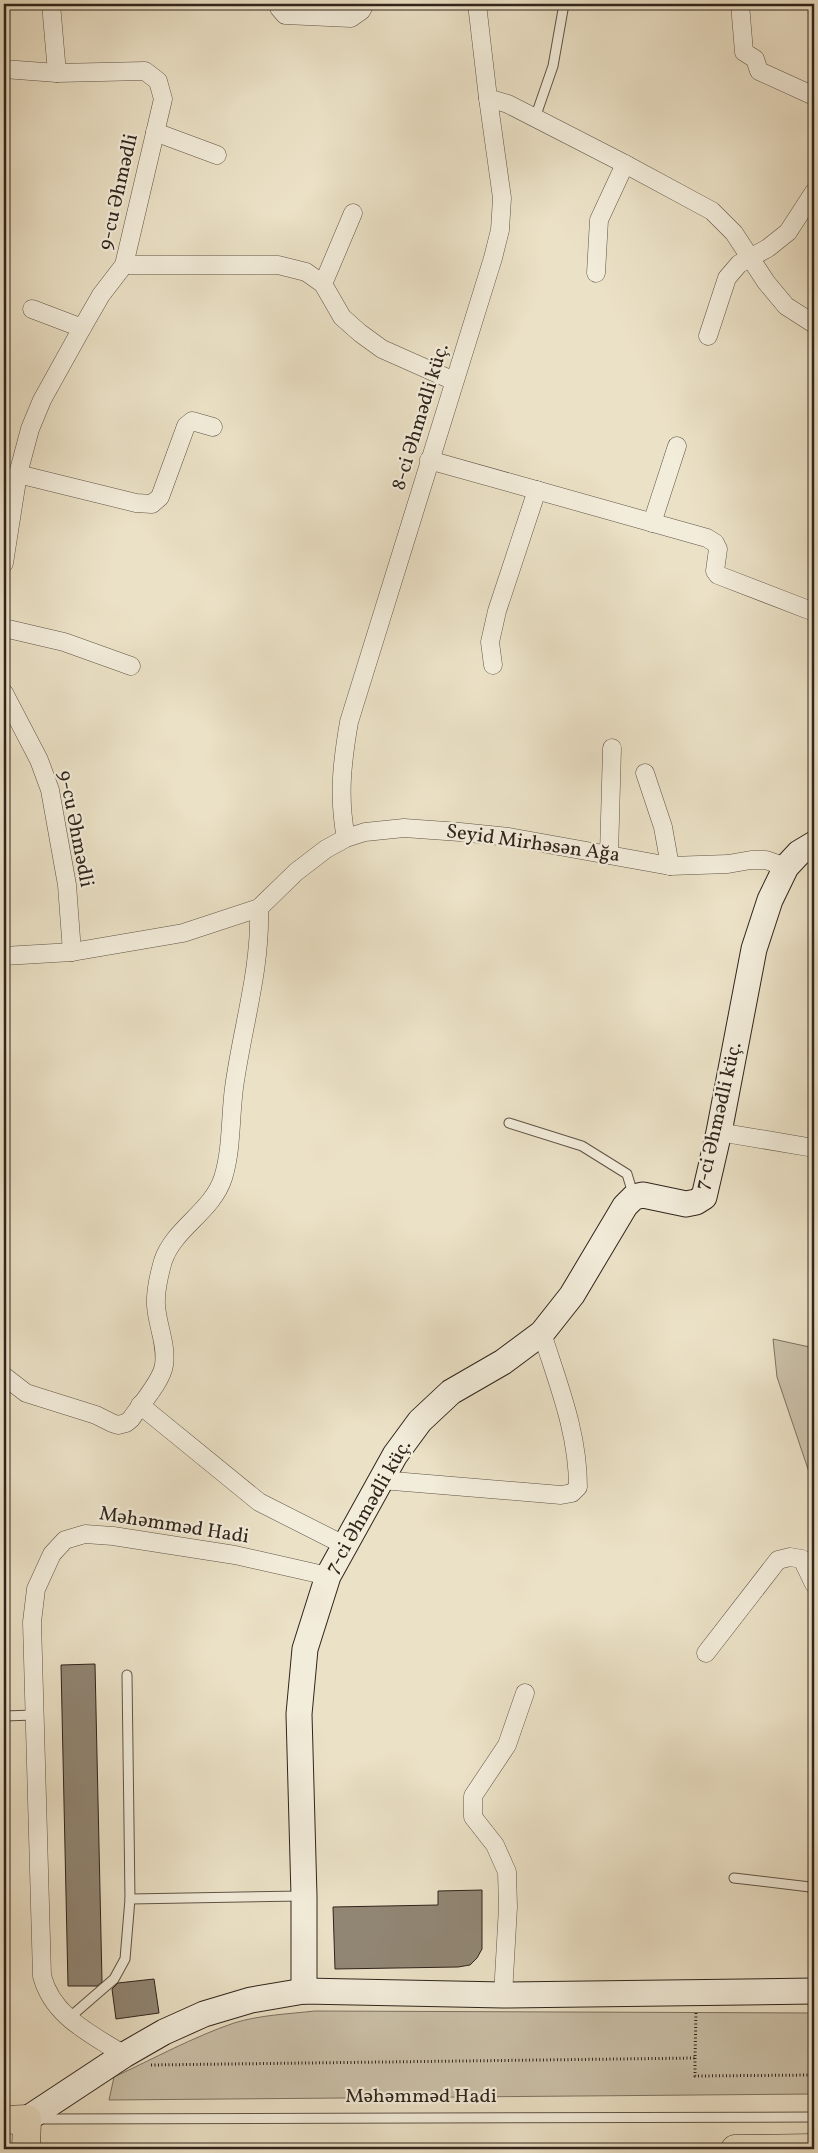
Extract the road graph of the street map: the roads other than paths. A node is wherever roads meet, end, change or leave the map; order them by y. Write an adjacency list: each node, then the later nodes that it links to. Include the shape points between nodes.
1 (51, 4): 8 (street)
2 (280, 4): 3 (street, via 279,8 285,15 351,18)
3 (365, 4)
4 (477, 4): 10 (street, 8-ci Əhmədli küç.)
5 (564, 4): 11 (lane, via 553,66)
6 (740, 4): 9 (street, via 744,52 755,59 759,71)
7 (4, 69): 8 (street, 9-cu Əhmədli)
8 (57, 74): 12 (street, 9-cu Əhmədli, via 145,71 158,81 163,99)
9 (814, 96)
10 (488, 98): 11 (street); 25 (street, 8-ci Əhmədli küç., via 502,198 500,230)
11 (535, 118): 14 (street)
12 (155, 132): 13 (street); 18 (street, 9-cu Əhmədli)
13 (217, 155)
14 (626, 164): 17 (street, via 712,211 734,232); 19 (street, via 599,220)
15 (814, 192): 17 (street, via 788,232 768,248)
16 (353, 213): 20 (street)
17 (750, 256): 22 (street, via 786,306); 24 (street, via 727,278)
18 (124, 265): 20 (street, via 278,265 306,272); 23 (street, 9-cu Əhmədli)
19 (596, 273)
20 (323, 284): 25 (street, via 342,317 360,333 382,349)
21 (32, 309): 23 (street)
22 (814, 324)
23 (82, 328): 29 (street, 9-cu Əhmədli, via 42,400)
24 (708, 336)
25 (454, 381): 28 (street, 8-ci Əhmədli küç.)
26 (213, 427): 29 (street, via 192,421 186,426 160,497 152,504)
27 (677, 446): 31 (street)
28 (429, 460): 30 (street); 40 (street, 8-ci Əhmədli küç., via 349,722 341,772 341,814)
29 (18, 474): 32 (street, 9-cu Əhmədli)
30 (537, 490): 31 (street); 35 (street, via 496,611 490,642)
31 (652, 522): 33 (street, via 715,543 718,549 715,571 718,575)
32 (4, 563)
33 (814, 612)
34 (4, 628): 36 (street, via 64,642)
35 (492, 665)
36 (131, 666)
37 (4, 693): 46 (street, 9-cu Əhmədli, via 39,760 50,790 67,885)
38 (612, 748): 42 (street)
39 (645, 773): 43 (street, via 663,827)
40 (346, 838): 42 (street, Seyid Mirhəsən Ağa, via 365,832 413,829 509,837); 45 (street, Seyid Mirhəsən Ağa, via 296,872)
41 (814, 844): 44 (street, via 799,853)
42 (609, 855): 43 (street, Seyid Mirhəsən Ağa)
43 (670, 866): 44 (street, Seyid Mirhəsən Ağa, via 766,860)
44 (786, 867): 49 (street, 7-ci Əhmədli küç., via 770,900 754,949)
45 (259, 908): 46 (street, Seyid Mirhəsən Ağa, via 183,933); 54 (street, via 260,935 253,990 234,1088 229,1148 222,1180 206,1207 171,1244 164,1259 156,1288 156,1306 165,1350 164,1366)
46 (72, 952): 47 (street, Seyid Mirhəsən Ağa)
47 (4, 956)
48 (509, 1123): 51 (lane, via 582,1146 627,1174)
49 (719, 1132): 50 (street); 51 (street, 7-ci Əhmədli küç., via 704,1197 686,1204)
50 (814, 1148)
51 (634, 1197): 52 (street, 7-ci Əhmədli küç., via 625,1206 572,1294)
52 (542, 1333): 55 (street, 7-ci Əhmədli küç., via 503,1362 451,1392 420,1421 395,1454); 55 (street, via 571,1422 578,1460 578,1487 572,1493 561,1495)
53 (4, 1376): 54 (street, via 26,1393 118,1425 126,1424)
54 (140, 1405): 56 (street, via 259,1502)
55 (381, 1480): 56 (street, 7-ci Əhmədli küç.)
56 (344, 1545): 57 (street, 7-ci Əhmədli küç.)
57 (328, 1576): 62 (street, Məhəmməd Hadi, via 235,1556 113,1536 85,1534 65,1540 52,1554 36,1589 32,1622); 66 (street, 7-ci Əhmədli küç., via 305,1649 299,1714)
58 (814, 1584): 59 (street, via 802,1559 778,1560)
59 (706, 1653)
60 (127, 1675): 67 (lane)
61 (525, 1694): 70 (street, via 507,1745 473,1796 473,1817 495,1845 507,1872)
62 (34, 1715): 63 (lane); 71 (street, Məhəmməd Hadi, via 42,1976 46,1993)
63 (4, 1716)
64 (734, 1878): 65 (lane, via 810,1887)
65 (814, 1892)
66 (304, 1896): 67 (lane); 69 (street, 7-ci Əhmədli küç.)
67 (130, 1899): 71 (lane, via 125,1959 114,1979)
68 (814, 1991): 70 (street)
69 (304, 1992): 70 (street); 72 (street, via 251,2000 204,2014)
70 (503, 1994)
71 (69, 2018): 72 (street, Məhəmməd Hadi)
72 (124, 2055): 74 (street)
73 (814, 2117): 74 (lane, Məhəmməd Hadi)
74 (15, 2119): 76 (main road)
75 (814, 2148): 77 (main road)
76 (26, 2149)
77 (735, 2149)

